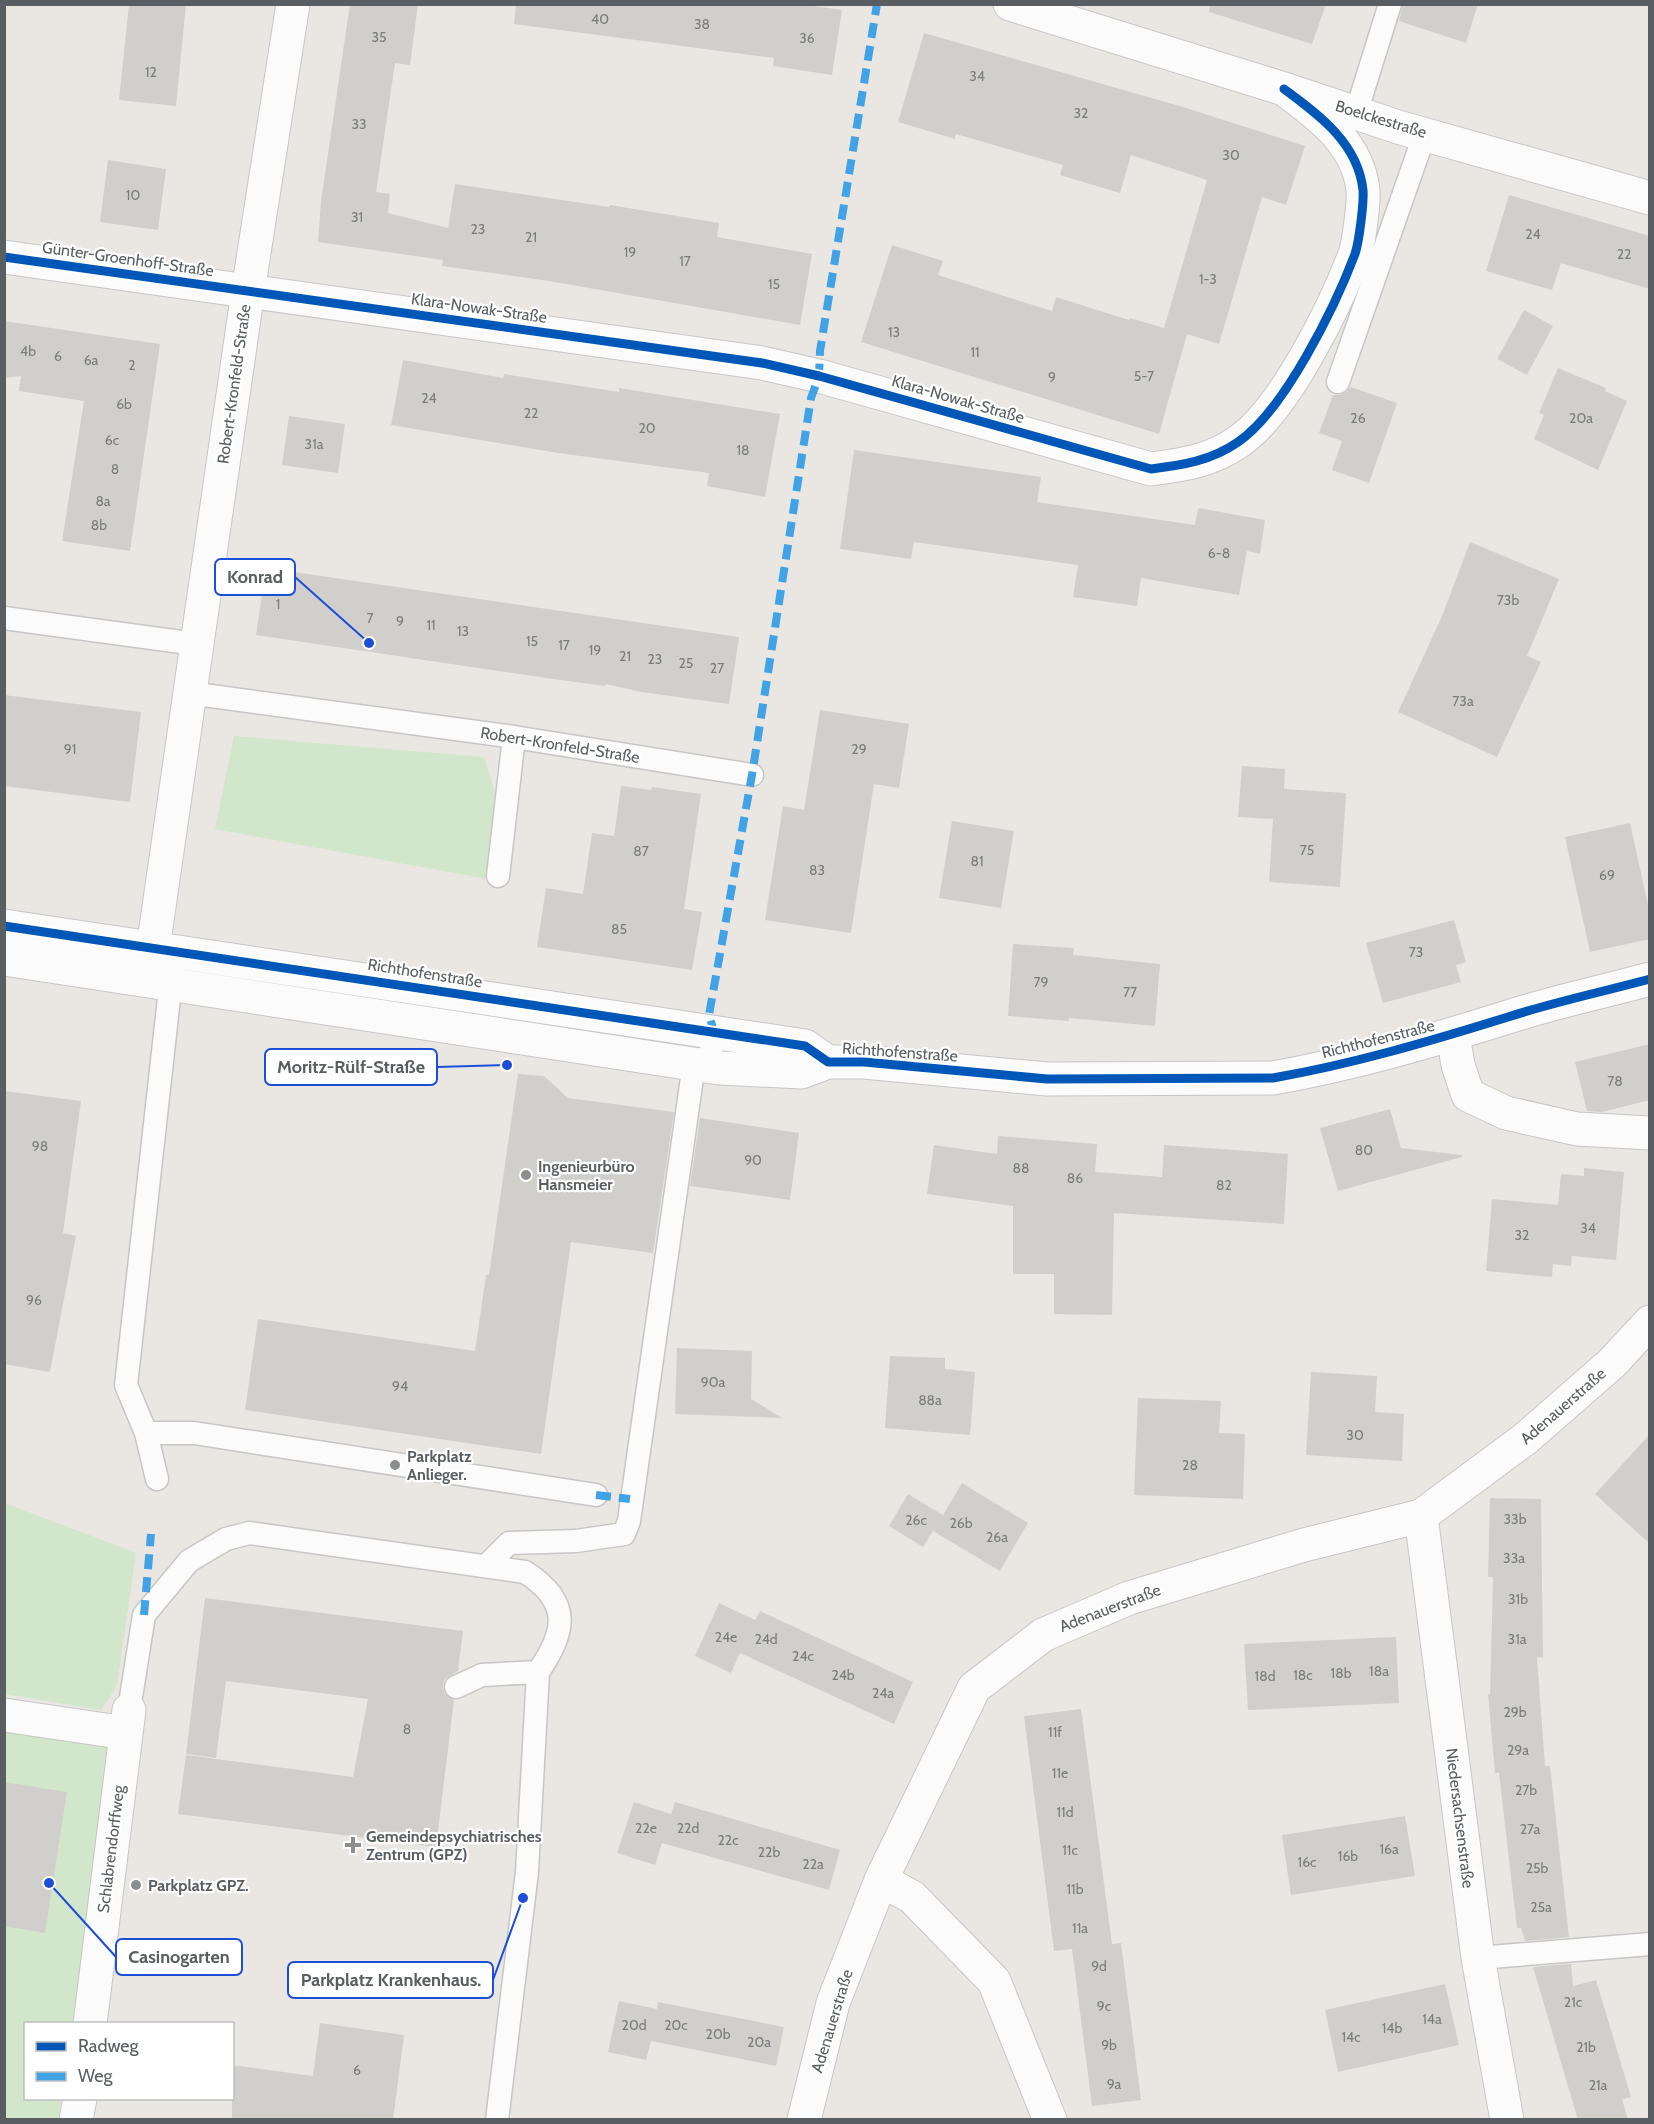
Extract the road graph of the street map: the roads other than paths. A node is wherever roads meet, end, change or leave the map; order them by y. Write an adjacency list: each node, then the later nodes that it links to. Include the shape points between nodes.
1 (293, 4): 9 (street, Robert-Kronfeld-Straße)
2 (1010, 4): 4 (street, Boelckestraße)
3 (1390, 4): 5 (lane)
4 (1284, 89): 5 (street, Boelckestraße); 9 (street, Klara-Nowak-Straße, via 1322,118 1350,149 1363,191 1356,252 1306,357 1273,407 1238,442 1198,462 1151,469 762,363)
5 (1356, 113): 6 (street, Boelckestraße)
6 (1425, 133): 7 (street, Boelckestraße); 10 (lane)
7 (1650, 198)
8 (4, 257): 9 (street, Günter-Groenhoff-Straße)
9 (248, 291): 12 (street, Robert-Kronfeld-Straße)
10 (1338, 382)
11 (4, 618): 12 (lane)
12 (196, 644): 13 (street, Robert-Kronfeld-Straße)
13 (189, 693): 14 (lane, Robert-Kronfeld-Straße); 18 (street, Robert-Kronfeld-Straße)
14 (514, 737): 15 (lane, Robert-Kronfeld-Straße); 16 (lane)
15 (752, 775)
16 (498, 876)
17 (5, 942): 18 (street, Richthofenstraße)
18 (161, 967): 19 (street, Richthofenstraße); 27 (lane, via 126,1385)
19 (215, 975): 21 (street, Richthofenstraße, via 429,988); 24 (street, Richthofenstraße)
20 (1650, 979): 22 (street, Richthofenstraße, via 1509,1016)
21 (715, 1035): 23 (street, Richthofenstraße, via 805,1046); 24 (lane, via 710,1055)
22 (1453, 1036): 23 (street, Richthofenstraße, via 1310,1071 1253,1079 1047,1079); 25 (street, via 1468,1095 1506,1113 1576,1129)
23 (828, 1062): 24 (street, Richthofenstraße, via 801,1071)
24 (694, 1064): 31 (lane, via 629,1521 624,1534 576,1541 509,1543)
25 (1650, 1133)
26 (1650, 1322): 30 (street, Adenauerstraße, via 1612,1363 1525,1439)
27 (147, 1433): 28 (lane); 29 (lane, via 194,1433)
28 (157, 1479)
29 (596, 1496)
30 (1421, 1516): 36 (street, Adenauerstraße, via 1304,1545 1140,1595 1043,1635 974,1688); 38 (street, Niedersachsenstraße)
31 (486, 1566): 32 (lane, via 525,1572 554,1598 560,1617 559,1634); 35 (lane, via 249,1533 226,1539 189,1561 144,1615)
32 (538, 1672): 33 (lane, via 482,1675); 42 (lane, via 527,1872)
33 (456, 1687)
34 (4, 1715): 35 (street)
35 (127, 1721): 39 (street, Schlabrendorffweg)
36 (881, 1880): 43 (street, Adenauerstraße, via 834,2003); 44 (street, via 912,1897 994,1981)
37 (1650, 1944): 38 (lane)
38 (1478, 1958): 45 (street, Niedersachsenstraße)
39 (90, 2022)
40 (80, 2100): 41 (street)
41 (76, 2120)
42 (497, 2120)
43 (804, 2120)
44 (1050, 2120)
45 (1507, 2120)

